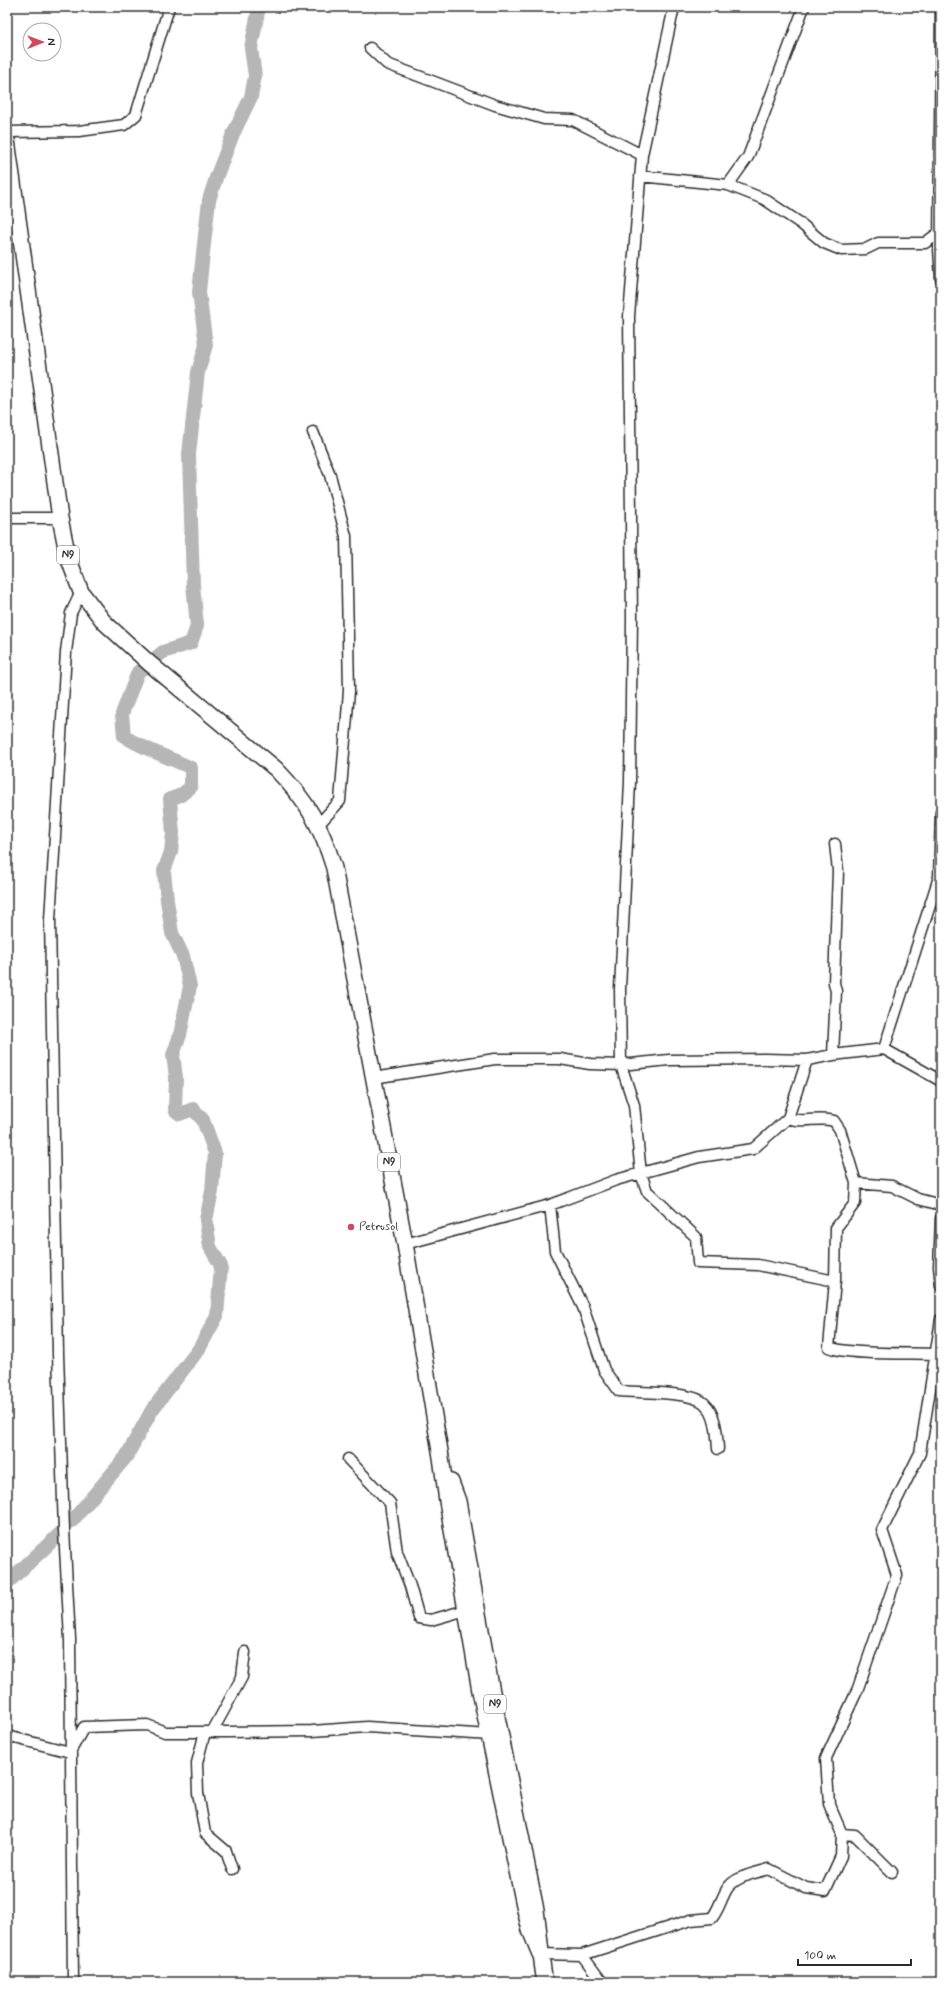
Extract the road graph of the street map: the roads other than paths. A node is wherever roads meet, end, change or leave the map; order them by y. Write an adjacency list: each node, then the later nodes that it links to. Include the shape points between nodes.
1 (169, 7): 6 (street, via 136,115 124,125 79,131)
2 (674, 7): 8 (street)
3 (804, 7): 10 (street, via 748,157)
4 (941, 7): 11 (street)
5 (370, 48): 8 (street, via 387,64 495,105 544,119 573,120)
6 (7, 132)
7 (7, 140): 15 (highway, N9)
8 (642, 155): 9 (street)
9 (640, 176): 10 (street); 23 (street, via 629,316 632,619 629,790 620,990)
10 (728, 185): 11 (street, via 764,199 824,243 841,250 866,249 878,243 925,243)
11 (940, 232): 12 (street)
12 (941, 278)
13 (313, 432): 18 (street, via 330,475 346,536 349,684 340,801)
14 (7, 518): 15 (street)
15 (60, 518): 16 (highway, N9, via 68,557)
16 (82, 592): 18 (highway, N9, via 104,622 128,644 276,769 298,792); 45 (street, via 71,612 66,652 50,920 58,1346 70,1639)
17 (941, 812): 20 (street, via 938,877)
18 (318, 825): 24 (highway, N9, via 334,868)
19 (835, 844): 21 (street, via 838,871)
20 (884, 1049): 21 (street); 25 (street)
21 (833, 1055): 22 (street)
22 (807, 1060): 23 (street, via 669,1060); 26 (street)
23 (621, 1065): 24 (street, via 590,1064 560,1059 495,1059); 27 (street, via 634,1105)
24 (373, 1078): 32 (highway, N9)
25 (941, 1081)
26 (788, 1118): 27 (street, via 753,1149 699,1157); 28 (street, via 796,1121 834,1121 840,1130)
27 (641, 1174): 29 (street, via 616,1180); 33 (street, via 647,1191 696,1237 698,1263 758,1265)
28 (856, 1183): 30 (street, via 892,1186 918,1199); 33 (street, via 854,1203 836,1228)
29 (550, 1205): 32 (street); 37 (street, via 555,1251 583,1307 604,1370 620,1391 688,1395 704,1402 712,1414 718,1434)
30 (941, 1205)
31 (941, 1218): 34 (street)
32 (405, 1244): 38 (highway, N9)
33 (835, 1281): 36 (street, via 829,1346 860,1351)
34 (941, 1286)
35 (941, 1318): 36 (street)
36 (934, 1354): 46 (street, via 920,1453 882,1530 897,1575 857,1691 826,1758 829,1804)
37 (718, 1448)
38 (442, 1457): 40 (highway, N9); 49 (highway, N9, via 458,1501 492,1692 538,1919)
39 (348, 1459): 40 (street, via 390,1503 397,1552 419,1618 431,1620)
40 (466, 1610): 43 (highway, N9)
41 (245, 1652): 42 (street, via 242,1677)
42 (209, 1732): 43 (street, via 312,1731 367,1727); 45 (street, via 165,1732 147,1725 84,1728); 47 (street, via 197,1763 198,1794 205,1833 226,1851)
43 (490, 1735): 49 (highway, N9, via 525,1910)
44 (7, 1736): 45 (street)
45 (70, 1752): 51 (street)
46 (842, 1834): 48 (street, via 855,1835); 50 (street, via 841,1856 825,1891 806,1888 770,1869 742,1877 727,1888 719,1909 712,1918 691,1920)
47 (232, 1869)
48 (892, 1872)
49 (540, 1954): 50 (street); 52 (highway, N9)
50 (582, 1955): 53 (street)
51 (73, 1982)
52 (545, 1982)
53 (602, 1982)

